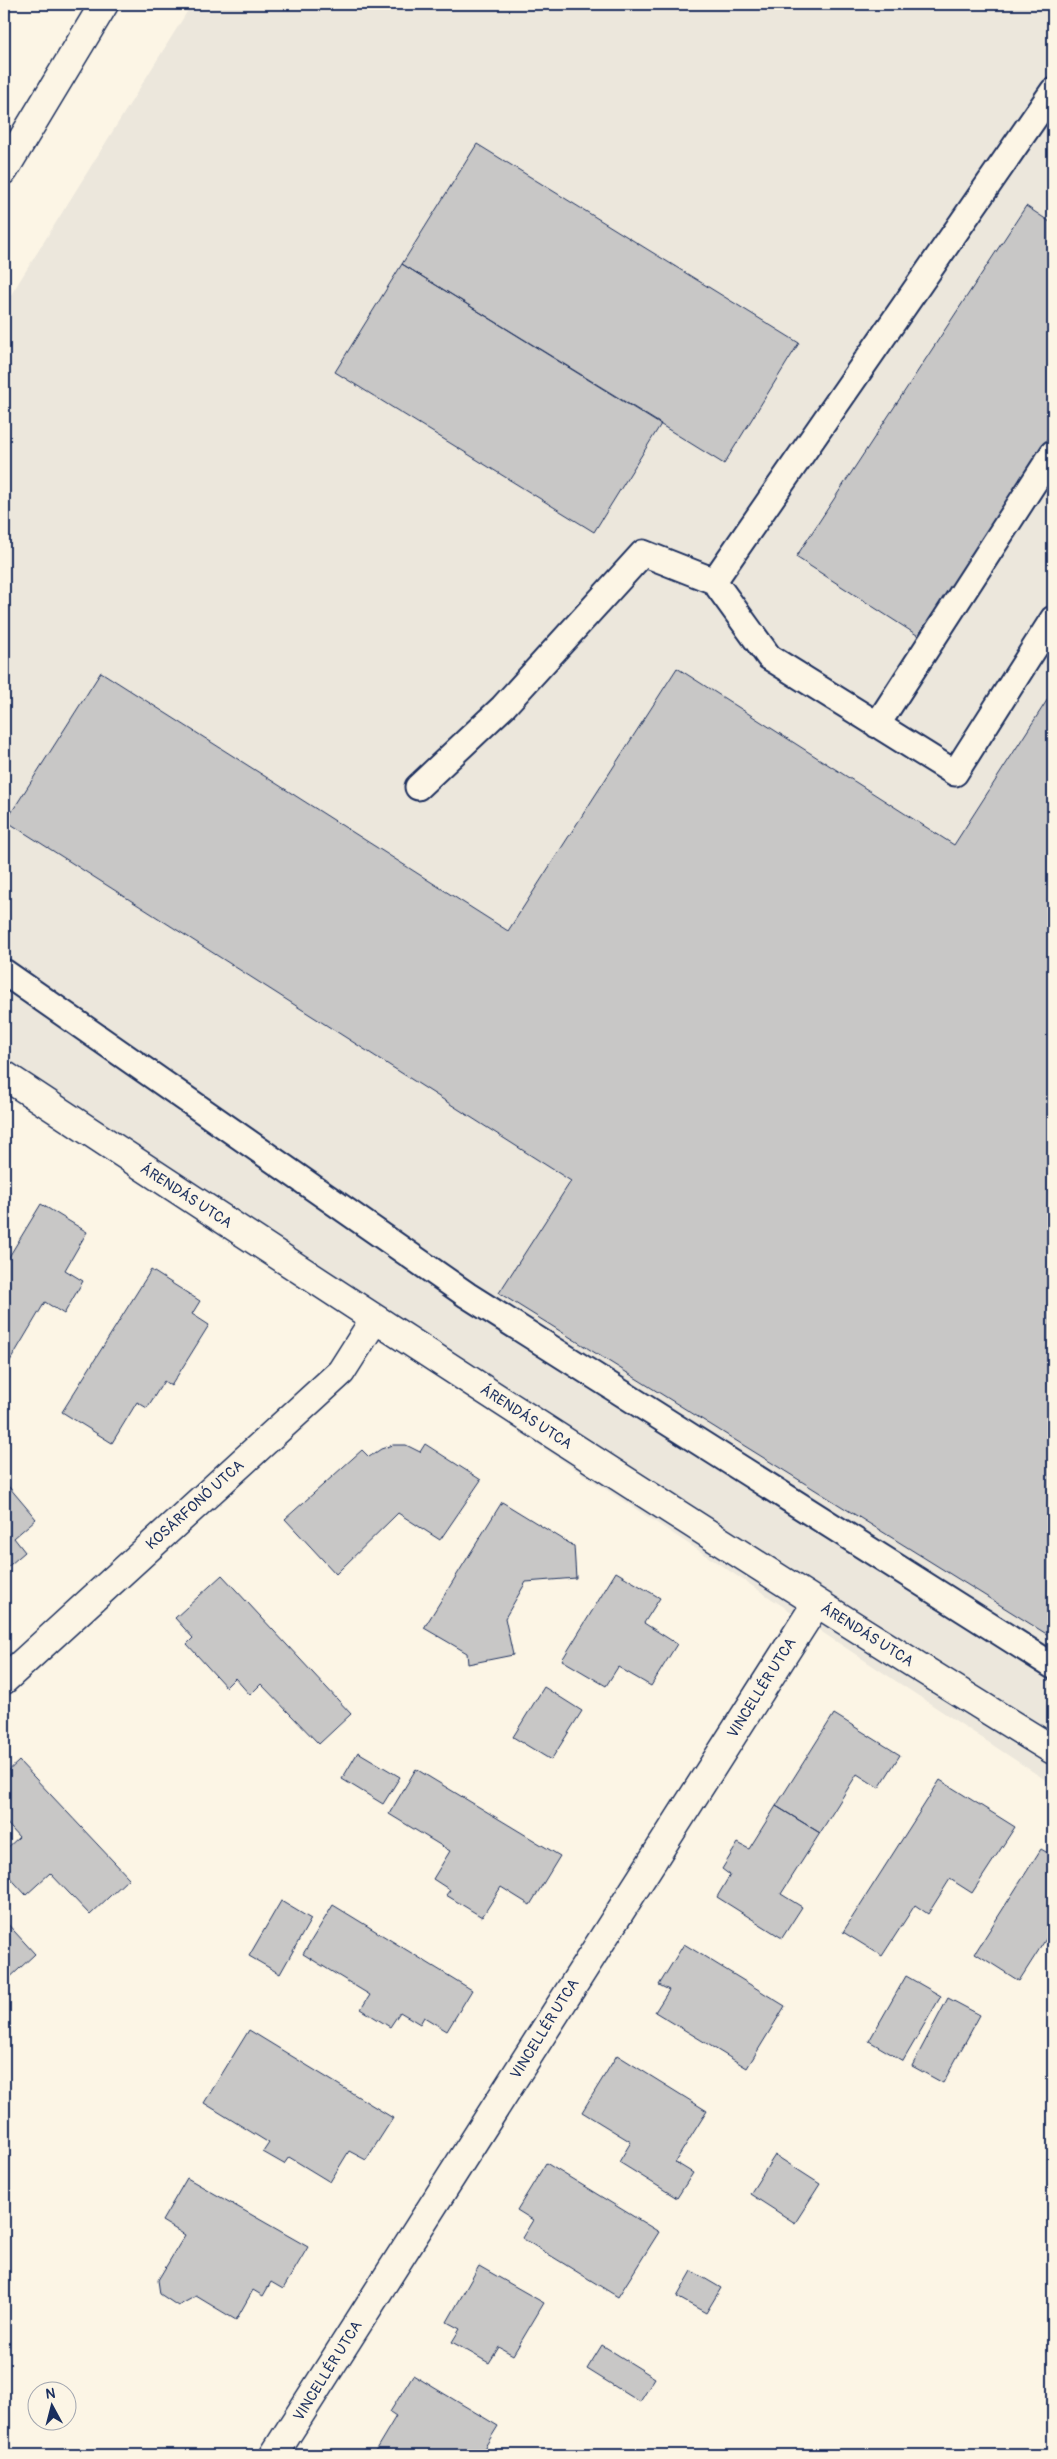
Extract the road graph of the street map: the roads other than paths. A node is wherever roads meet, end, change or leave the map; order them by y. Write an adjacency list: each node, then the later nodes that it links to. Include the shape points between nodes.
1 (104, 4): 3 (street)
2 (1053, 92): 5 (lane)
3 (4, 170)
4 (1053, 453): 7 (lane)
5 (714, 580): 7 (lane, via 769,657); 8 (lane, via 643,553 503,707)
6 (1053, 619): 7 (lane, via 955,773)
7 (876, 725)
8 (418, 787)
9 (4, 972): 13 (lane, via 467,1295)
10 (4, 1075): 11 (street, ÁRENDÁS UTCA)
11 (374, 1320): 12 (street, ÁRENDÁS UTCA); 14 (street, KOSÁRFONÓ UTCA, via 341,1372)
12 (816, 1604): 15 (street, ÁRENDÁS UTCA); 16 (street, VINCELLÉR UTCA)
13 (1053, 1666)
14 (4, 1680)
15 (1053, 1750)
16 (274, 2455)

